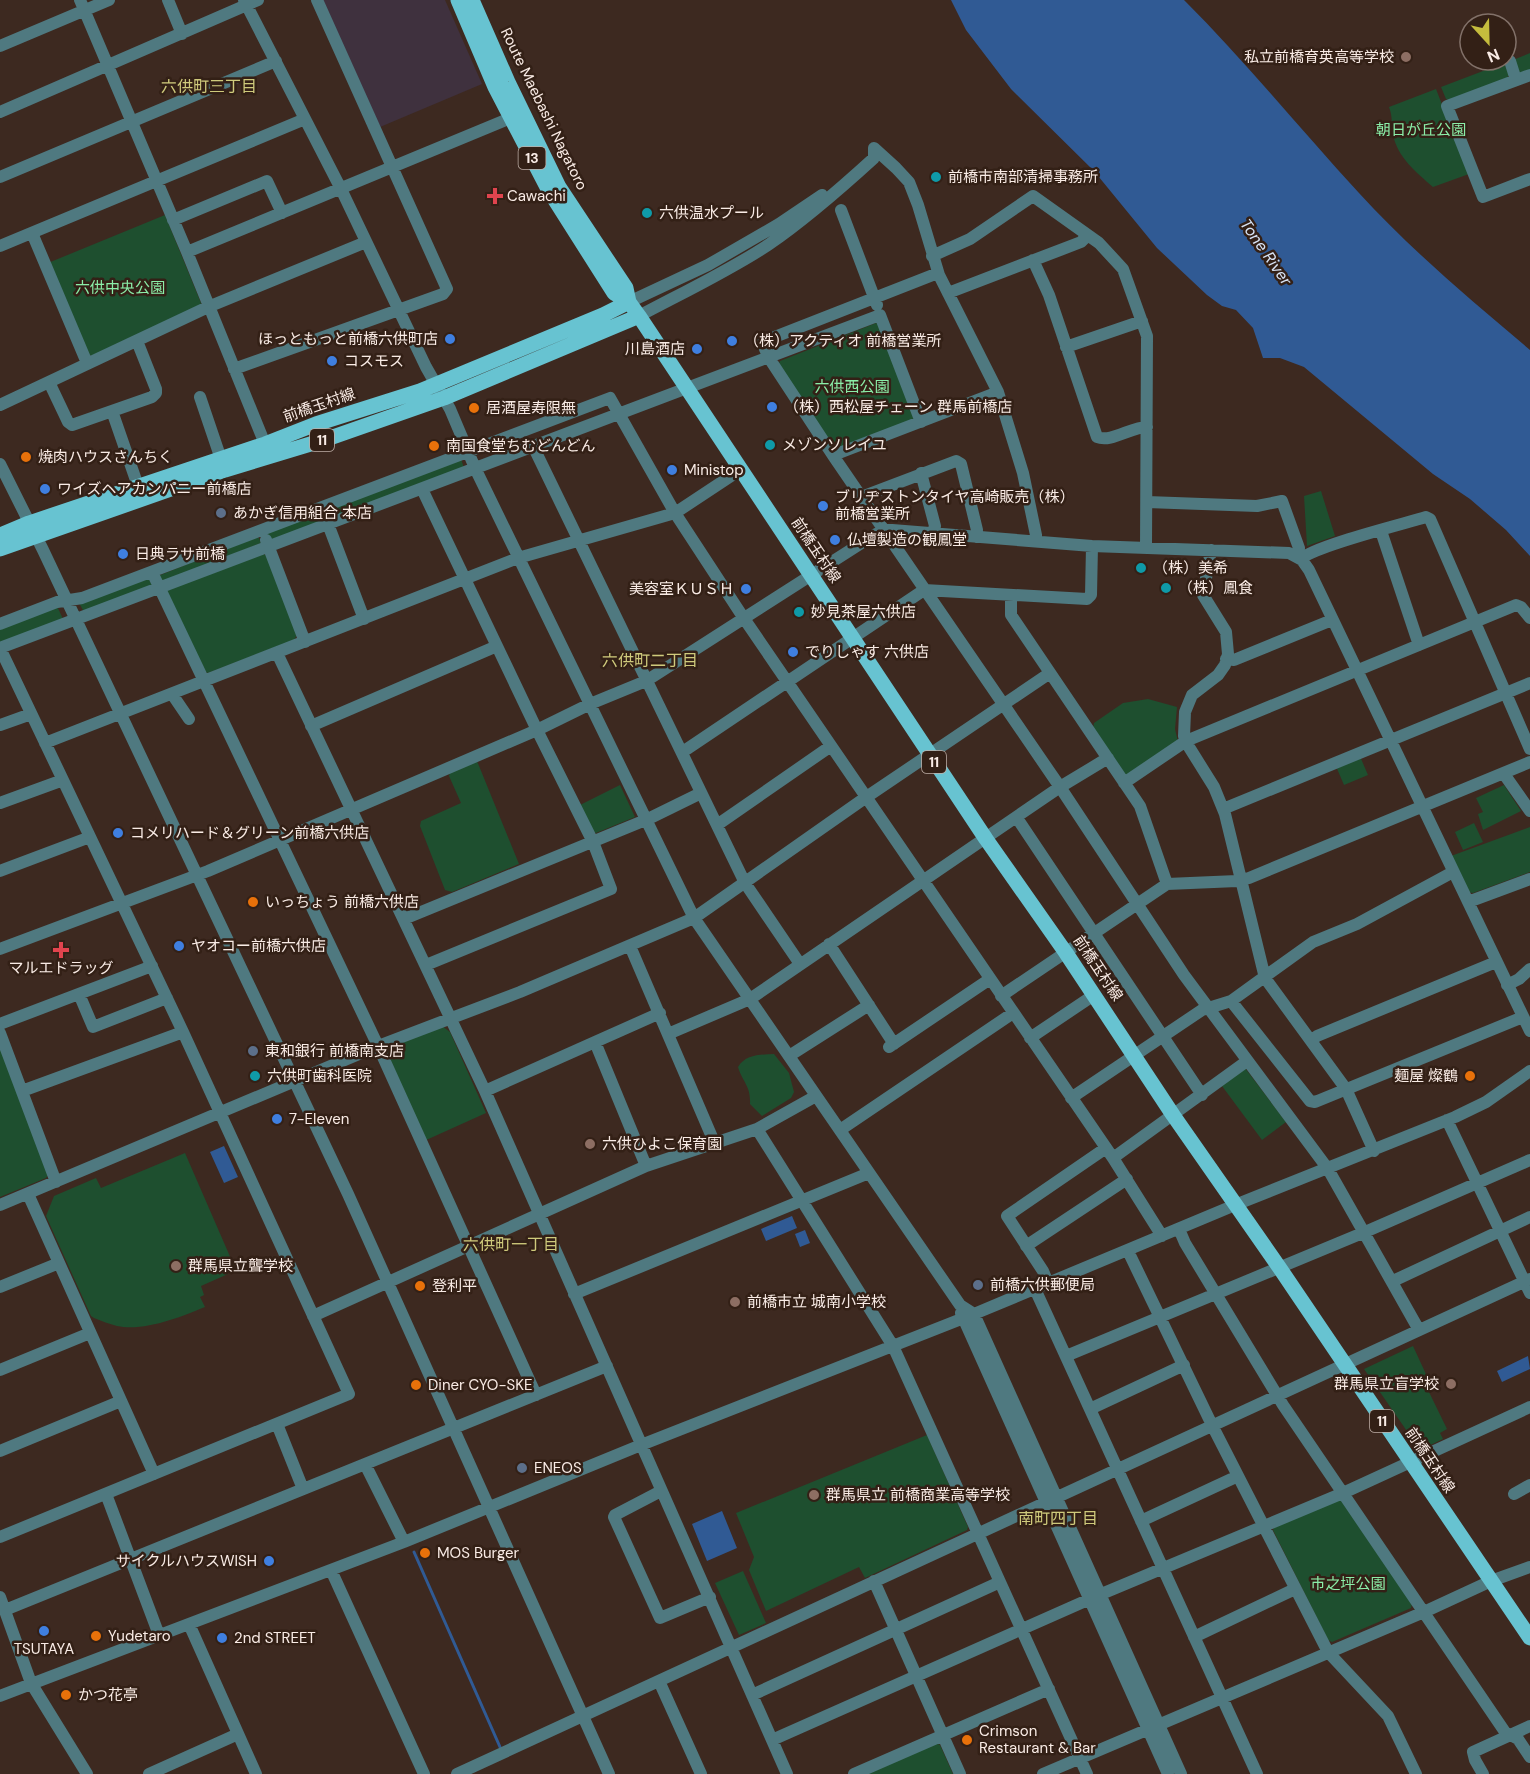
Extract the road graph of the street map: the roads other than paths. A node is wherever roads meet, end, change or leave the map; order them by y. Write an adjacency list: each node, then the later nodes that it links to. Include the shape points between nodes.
1 (109, 0): 7 (street)
2 (168, 0): 8 (street)
3 (317, 0): 20 (street)
4 (458, 0): 16 (main road, Route Maebashi Nagatoro / 13, via 495,87)
5 (472, 0): 16 (main road, Route Maebashi Nagatoro / 13)
6 (250, 2): 8 (street); 10 (street)
7 (82, 5): 9 (street); 11 (street)
8 (182, 34): 11 (street)
9 (0, 46)
10 (276, 61): 17 (street); 18 (street)
11 (107, 64): 15 (street); 18 (street)
12 (1513, 72): 14 (street)
13 (1530, 75): 14 (street)
14 (1516, 80): 22 (street, via 1447,106 1483,197)
15 (0, 112)
16 (517, 116): 20 (street); 38 (main road, Route Maebashi Nagatoro / 13, via 626,288)
17 (305, 119): 23 (street); 24 (street)
18 (132, 122): 21 (street); 23 (street)
19 (874, 148): 33 (street, via 909,182); 38 (street, via 837,184 779,224 698,270); 42 (street, via 874,158 781,236 718,275)
20 (393, 168): 24 (street); 40 (street, via 447,289)
21 (0, 177)
22 (1530, 179)
23 (157, 181): 27 (street); 28 (street)
24 (341, 189): 26 (street); 30 (street)
25 (841, 210): 37 (street)
26 (282, 213): 27 (street, via 267,181); 32 (street)
27 (173, 220): 32 (street)
28 (32, 233): 31 (street); 47 (street)
29 (1087, 236): 33 (street, via 1033,196 970,239); 34 (street, via 1081,242); 43 (street, via 1123,269)
30 (366, 242): 39 (street); 40 (street)
31 (0, 246)
32 (187, 252): 39 (street)
33 (932, 256): 35 (street)
34 (1033, 260): 36 (street); 45 (street)
35 (938, 273): 36 (street); 37 (street)
36 (948, 293): 52 (street)
37 (875, 298): 41 (street); 46 (street, via 762,342)
38 (629, 302): 42 (main road, 前橋玉村線 / 11); 51 (main road, 前橋玉村線 / 11)
39 (208, 307): 44 (street); 48 (street)
40 (400, 311): 48 (street); 51 (street)
41 (880, 315): 46 (street); 57 (street)
42 (639, 316): 50 (main road, 前橋玉村線 / 11); 51 (main road, 前橋玉村線 / 11)
43 (1142, 321): 45 (street); 58 (street, via 1148,342)
44 (137, 341): 47 (street); 55 (street, via 156,393)
45 (1066, 347): 58 (street, via 1097,437 1103,439)
46 (769, 358): 50 (street); 62 (street)
47 (87, 363): 49 (street)
48 (234, 369): 59 (street)
49 (49, 382): 54 (street); 55 (street, via 69,424)
50 (688, 389): 56 (street); 66 (main road, 前橋玉村線 / 11)
51 (440, 391): 59 (main road, 前橋玉村線 / 11, via 316,424); 61 (street); 74 (main road, 前橋玉村線 / 11)
52 (998, 392): 57 (street); 82 (street, via 1023,473)
53 (200, 397): 63 (street)
54 (0, 405)
55 (112, 411): 68 (street)
56 (619, 414): 60 (street); 61 (street, via 610,398); 72 (street)
57 (921, 422): 62 (street)
58 (1147, 427): 71 (street)
59 (265, 444): 63 (main road, 前橋玉村線 / 11)
60 (532, 446): 65 (street); 81 (street)
61 (468, 452): 65 (street); 75 (street)
62 (834, 457): 70 (street)
63 (221, 459): 68 (main road, 前橋玉村線 / 11)
64 (0, 464): 74 (street)
65 (475, 468): 69 (street); 89 (street)
66 (740, 470): 72 (street); 91 (main road, 前橋玉村線 / 11)
67 (921, 473): 70 (street); 78 (street, via 935,526); 80 (street, via 953,460 959,462)
68 (138, 486): 74 (main road, 前橋玉村線 / 11)
69 (422, 489): 73 (street); 92 (street)
70 (861, 497): 76 (street)
71 (1147, 502): 85 (street); 88 (street, via 1257,506 1282,501)
72 (675, 513): 81 (street); 97 (street)
73 (328, 524): 83 (street); 100 (street)
74 (32, 529): 79 (main road, 前橋玉村線 / 11); 86 (main road, 前橋玉村線 / 11); 96 (street)
75 (262, 530): 83 (street); 90 (street)
76 (884, 530): 78 (street); 91 (street); 94 (street)
77 (1381, 531): 88 (street); 102 (street, via 1430,519); 106 (street)
78 (933, 533): 80 (street)
79 (0, 535)
80 (976, 537): 82 (street)
81 (579, 541): 89 (street); 114 (street)
82 (1036, 541): 84 (street)
83 (268, 546): 93 (street); 105 (street)
84 (1092, 546): 85 (street); 95 (street, via 1091,595 1087,599)
85 (1146, 548): 87 (street)
86 (0, 549)
87 (1211, 550): 88 (street, via 1288,553); 110 (street, via 1203,595 1226,634)
88 (1299, 557): 101 (street)
89 (518, 558): 92 (street); 119 (street)
90 (152, 572): 93 (street); 96 (street)
91 (811, 575): 97 (street); 104 (main road, 前橋玉村線 / 11)
92 (464, 578): 100 (street); 107 (street)
93 (159, 589): 99 (street); 113 (street)
94 (924, 591): 95 (street); 104 (street); 120 (street)
95 (1011, 596): 112 (street, via 1011,615)
96 (67, 602): 99 (street); 103 (street, via 57,602)
97 (743, 618): 114 (street); 115 (street)
98 (1530, 618): 102 (street, via 1519,605)
99 (76, 619): 108 (street); 121 (street)
100 (364, 620): 105 (street)
101 (1332, 620): 110 (street, via 1234,660); 111 (street)
102 (1475, 622): 106 (street); 118 (street)
103 (0, 624)
104 (852, 638): 115 (street); 133 (main road, 前橋玉村線 / 11)
105 (305, 642): 109 (street)
106 (1419, 645): 111 (street)
107 (497, 646): 125 (street); 126 (street)
108 (0, 648): 122 (street)
109 (277, 653): 113 (street); 125 (street)
110 (1226, 659): 128 (street, via 1218,675 1192,695 1186,707)
111 (1357, 671): 127 (street); 128 (street)
112 (1050, 673): 120 (street); 134 (street)
113 (204, 681): 117 (street); 152 (street)
114 (646, 681): 119 (street); 140 (street)
115 (788, 681): 130 (street); 131 (street)
116 (1530, 683): 118 (street)
117 (172, 693): 121 (street); 123 (street)
118 (1506, 693): 127 (street); 132 (street)
119 (590, 704): 126 (street); 148 (street)
120 (1003, 706): 133 (street); 139 (street)
121 (121, 713): 129 (street); 156 (street)
122 (31, 714): 124 (street); 129 (street)
123 (189, 719)
124 (0, 725)
125 (312, 726): 144 (street)
126 (537, 730): 144 (street); 153 (street)
127 (1390, 740): 143 (street); 145 (street)
128 (1186, 741): 138 (street); 145 (street)
129 (45, 744): 137 (street)
130 (831, 746): 141 (street); 149 (street)
131 (687, 749)
132 (1530, 749)
133 (929, 754): 141 (street); 151 (main road, 前橋玉村線 / 11)
134 (1108, 758): 138 (street); 139 (street)
135 (1530, 762): 136 (street)
136 (1504, 774): 143 (street); 146 (street)
137 (63, 780): 142 (street); 150 (street)
138 (1124, 783): 161 (street, via 1146,819)
139 (1060, 787): 147 (street); 164 (street)
140 (701, 793): 148 (street); 149 (street)
141 (865, 798): 159 (street); 160 (street)
142 (0, 803)
143 (1422, 807): 155 (street); 158 (street)
144 (352, 809): 152 (street); 166 (street)
145 (1223, 809): 158 (street)
146 (1530, 811)
147 (1017, 818): 151 (street); 167 (street)
148 (646, 820): 153 (street); 165 (street)
149 (717, 825): 160 (street)
150 (90, 837): 154 (street); 163 (street)
151 (986, 839): 159 (street); 171 (main road, 前橋玉村線 / 11)
152 (280, 840): 156 (street); 201 (street)
153 (592, 842): 166 (street); 174 (street, via 611,889)
154 (0, 871)
155 (1453, 872): 162 (street); 177 (street, via 1357,924 1313,942)
156 (198, 874): 163 (street); 206 (street)
157 (1530, 879): 162 (street)
158 (1243, 880): 161 (street); 177 (street)
159 (923, 881): 168 (street); 178 (street)
160 (745, 883): 165 (street); 173 (street)
161 (1167, 884): 164 (street)
162 (1468, 902): 172 (street)
163 (122, 904): 170 (street); 175 (street)
164 (1137, 905): 167 (street); 187 (street)
165 (694, 918): 169 (street); 184 (street)
166 (404, 919): 174 (street)
167 (1094, 933): 171 (street); 197 (street)
168 (829, 944): 173 (street); 186 (street)
169 (630, 946): 188 (street); 191 (street)
170 (0, 950)
171 (1066, 952): 181 (main road, 前橋玉村線 / 11); 182 (street)
172 (1496, 963): 179 (street); 199 (street)
173 (800, 964): 184 (street)
174 (426, 965): 191 (street)
175 (152, 966): 180 (street); 183 (street)
176 (1530, 969): 179 (street)
177 (1265, 978): 185 (street); 199 (street)
178 (990, 979): 182 (street); 186 (street, via 892,1046)
179 (1507, 985): 190 (street)
180 (79, 994): 183 (street, via 93,1027); 192 (street)
181 (1094, 995): 198 (street); 202 (main road, 前橋玉村線 / 11)
182 (1001, 996): 189 (street)
183 (167, 998): 194 (street)
184 (750, 999): 196 (street); 203 (street)
185 (1231, 1002): 187 (street); 207 (street, via 1310,1101)
186 (869, 1005): 203 (street)
187 (1207, 1008): 197 (street); 204 (street)
188 (660, 1013): 196 (street); 200 (street)
189 (1013, 1013): 198 (street); 217 (street)
190 (1523, 1017): 193 (street); 207 (street)
191 (450, 1018): 201 (street); 209 (street)
192 (0, 1024)
193 (1530, 1031)
194 (183, 1032): 208 (street); 213 (street)
195 (0, 1033): 208 (street)
196 (668, 1034): 218 (street)
197 (1162, 1035): 202 (street); 210 (street)
198 (1030, 1038): 212 (street)
199 (1311, 1041): 207 (street)
200 (595, 1042): 209 (street); 223 (street)
201 (378, 1046): 206 (street); 239 (street)
202 (1134, 1055): 212 (street); 214 (main road, 前橋玉村線 / 11)
203 (789, 1056): 211 (street)
204 (1247, 1061): 210 (street); 224 (street)
205 (1530, 1071): 215 (street, via 1486,1102)
206 (296, 1081): 213 (street); 245 (street)
207 (1346, 1089): 220 (street)
208 (22, 1091): 227 (street)
209 (484, 1091): 233 (street)
210 (1202, 1095): 214 (street)
211 (816, 1096): 216 (street); 217 (street)
212 (1071, 1098): 219 (street)
213 (220, 1113): 227 (street); 252 (street)
214 (1173, 1115): 221 (street); 232 (main road, 前橋玉村線 / 11)
215 (1447, 1120): 220 (street); 228 (street)
216 (757, 1129): 218 (street); 230 (street)
217 (840, 1130): 225 (street)
218 (715, 1144): 223 (street)
219 (1106, 1148): 221 (street); 240 (street, via 1007,1216)
220 (1374, 1151): 224 (street)
221 (1113, 1158): 226 (street)
222 (1530, 1160): 228 (street)
223 (646, 1166): 233 (street)
224 (1329, 1169): 232 (street); 237 (street)
225 (869, 1173): 230 (street); 253 (street)
226 (1127, 1179): 238 (street); 240 (street)
227 (56, 1182): 229 (street)
228 (1477, 1183): 236 (street); 237 (street)
229 (28, 1194): 231 (street); 242 (street)
230 (802, 1202): 251 (street); 257 (street)
231 (0, 1205)
232 (1235, 1205): 235 (street); 243 (main road, 前橋玉村線 / 11)
233 (539, 1214): 239 (street); 251 (street)
234 (1530, 1217): 236 (street)
235 (1179, 1229): 238 (street); 250 (street)
236 (1501, 1231): 244 (street); 247 (street)
237 (1365, 1232): 243 (street); 244 (street)
238 (1162, 1236): 241 (street)
239 (468, 1245): 245 (street); 263 (street)
240 (1026, 1246): 246 (street)
241 (1128, 1251): 246 (street); 254 (street)
242 (59, 1263): 248 (street); 256 (street)
243 (1279, 1267): 250 (street); 260 (main road, 前橋玉村線 / 11)
244 (1393, 1281): 255 (street)
245 (388, 1282): 252 (street); 270 (street)
246 (1048, 1284): 249 (street)
247 (1528, 1284): 255 (street)
248 (0, 1287)
249 (1035, 1289): 253 (street); 258 (street)
250 (1216, 1293): 254 (street); 264 (street)
251 (574, 1294): 261 (street)
252 (313, 1316): 268 (street, via 350,1394)
253 (968, 1316): 257 (street); 284 (street)
254 (1160, 1318): 258 (street); 259 (street)
255 (1419, 1330): 260 (street)
256 (90, 1333): 262 (street); 265 (street)
257 (893, 1346): 271 (street); 288 (street)
258 (1066, 1356): 267 (street)
259 (1184, 1365): 267 (street); 269 (street)
260 (1344, 1365): 264 (street); 273 (main road, 前橋玉村線 / 11)
261 (607, 1366): 263 (street); 271 (street)
262 (0, 1370)
263 (536, 1395): 270 (street)
264 (1277, 1395): 269 (street); 281 (street)
265 (121, 1401): 272 (street); 276 (street)
266 (1530, 1407): 273 (street)
267 (1090, 1409): 275 (street)
268 (277, 1425): 276 (street); 279 (street)
269 (1212, 1425): 275 (street); 277 (street)
270 (454, 1428): 274 (street); 285 (street)
271 (641, 1445): 280 (street); 285 (street)
272 (0, 1451)
273 (1409, 1461): 281 (street); 296 (main road, 前橋玉村線 / 11)
274 (365, 1464): 279 (street); 290 (street)
275 (1118, 1469): 284 (street); 286 (street)
276 (154, 1474): 282 (street)
277 (1238, 1476): 286 (street); 287 (street)
278 (1530, 1485): 283 (street)
279 (303, 1490): 291 (street)
280 (661, 1491): 301 (street); 301 (street, via 614,1517 660,1618)
281 (1343, 1493): 287 (street); 303 (street)
282 (106, 1494): 289 (street); 291 (street)
283 (1514, 1494)
284 (1051, 1500): 288 (street); 300 (street)
285 (488, 1507): 290 (street); 320 (street)
286 (1141, 1521): 293 (street)
287 (1263, 1525): 293 (street); 298 (street)
288 (979, 1533): 295 (street); 297 (street)
289 (0, 1537)
290 (404, 1542): 294 (street)
291 (131, 1559): 302 (street); 308 (street)
292 (1530, 1567): 296 (street)
293 (1163, 1568): 300 (street); 309 (street)
294 (331, 1570): 304 (street); 332 (street)
295 (874, 1581): 306 (street); 311 (street)
296 (1491, 1581): 303 (street); 310 (main road, 前橋玉村線 / 11)
297 (1000, 1582): 306 (street); 307 (street)
298 (1295, 1588): 309 (street); 312 (street)
299 (0, 1597): 302 (street)
300 (1094, 1597): 307 (street); 322 (street)
301 (710, 1598): 311 (street)
302 (5, 1610): 305 (street)
303 (1424, 1612): 312 (street); 325 (street, via 1505,1732)
304 (189, 1624): 308 (street); 323 (street)
305 (5, 1627): 315 (street)
306 (896, 1629): 313 (street); 317 (street)
307 (1023, 1630): 313 (street); 316 (street)
308 (159, 1635): 315 (street)
309 (1194, 1637): 319 (street)
310 (1530, 1638)
311 (731, 1647): 314 (street); 317 (street)
312 (1328, 1652): 319 (street); 344 (street, via 1388,1716)
313 (917, 1677): 324 (street); 326 (street)
314 (659, 1681): 320 (street); 335 (street)
315 (31, 1683): 318 (street); 329 (street)
316 (1049, 1689): 324 (street); 328 (street)
317 (752, 1695): 326 (street)
318 (0, 1696)
319 (1222, 1698): 322 (street); 343 (street)
320 (582, 1716): 333 (street); 334 (street)
321 (1530, 1726): 325 (street)
322 (1153, 1727): 328 (street); 341 (street); 342 (street)
323 (238, 1734): 330 (street); 331 (street)
324 (943, 1735): 337 (street); 338 (street)
325 (1511, 1735): 327 (street, via 1518,1738); 345 (street, via 1473,1752)
326 (772, 1740): 336 (street)
327 (1530, 1756)
328 (1080, 1758): 339 (street); 340 (street)
329 (84, 1773)
330 (156, 1773)
331 (256, 1774)
332 (424, 1774)
333 (457, 1774)
334 (609, 1774)
335 (701, 1774)
336 (787, 1774)
337 (854, 1774)
338 (960, 1774)
339 (1043, 1774)
340 (1087, 1774)
341 (1168, 1774)
342 (1181, 1774)
343 (1257, 1774)
344 (1416, 1774)
345 (1483, 1774)

